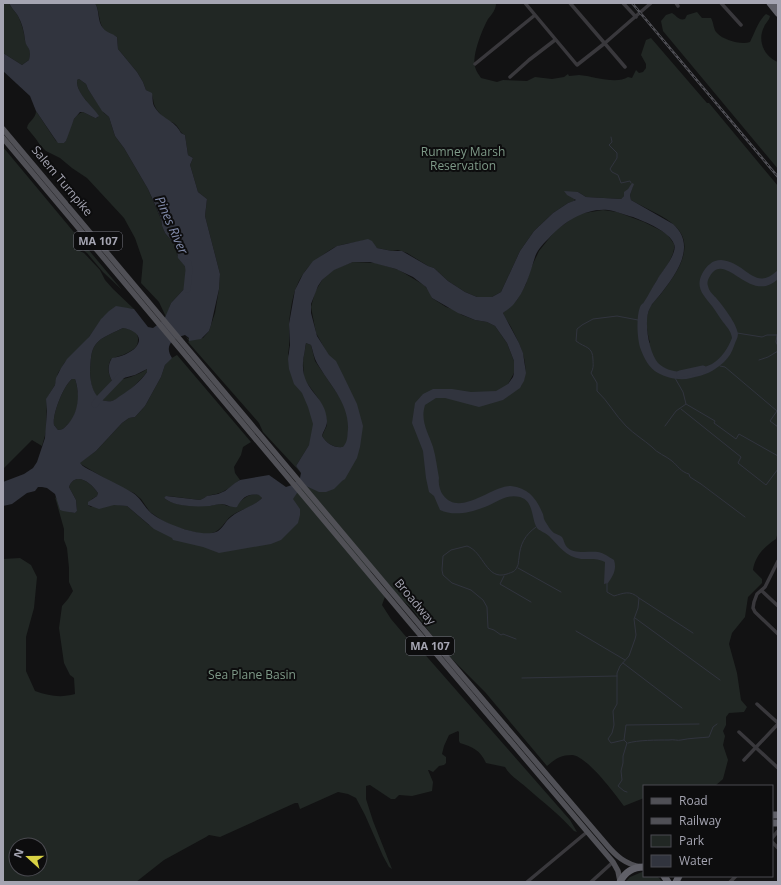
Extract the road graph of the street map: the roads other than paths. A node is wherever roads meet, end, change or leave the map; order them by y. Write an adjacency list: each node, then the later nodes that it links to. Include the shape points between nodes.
1 (525, 3): 8 (street)
2 (570, 3): 12 (street)
3 (623, 3): 9 (street)
4 (651, 3): 9 (street)
5 (721, 3): 10 (street)
6 (770, 3): 7 (highway)
7 (778, 13)
8 (535, 15): 11 (street); 13 (street)
9 (636, 17): 12 (street)
10 (741, 25)
11 (555, 40): 12 (street, via 578,64); 15 (street)
12 (605, 43): 14 (street)
13 (475, 64)
14 (625, 67)
15 (510, 77)
16 (3, 129): 18 (main road, Salem Turnpike / MA 107)
17 (3, 138): 18 (main road, Salem Turnpike / MA 107)
18 (160, 321): 19 (main road, Salem Turnpike / MA 107)
19 (178, 342): 20 (main road, Broadway / MA 107)
20 (303, 491): 32 (main road, Broadway / MA 107); 34 (main road, Broadway / MA 107, via 606,844 620,859)
21 (778, 561): 22 (street)
22 (777, 566): 23 (street)
23 (762, 591): 24 (street); 25 (street, via 757,594 753,608)
24 (778, 606)
25 (778, 634)
26 (757, 704): 27 (street)
27 (778, 724): 29 (street)
28 (739, 732): 29 (street)
29 (756, 747): 30 (street); 31 (street)
30 (744, 760)
31 (778, 768)
32 (587, 832): 33 (main road, Broadway / MA 107); 36 (street)
33 (613, 862): 35 (main road, Broadway / MA 107); 37 (street)
34 (643, 867): 35 (highway, via 630,871)
35 (620, 881)
36 (527, 882)
37 (591, 882)

